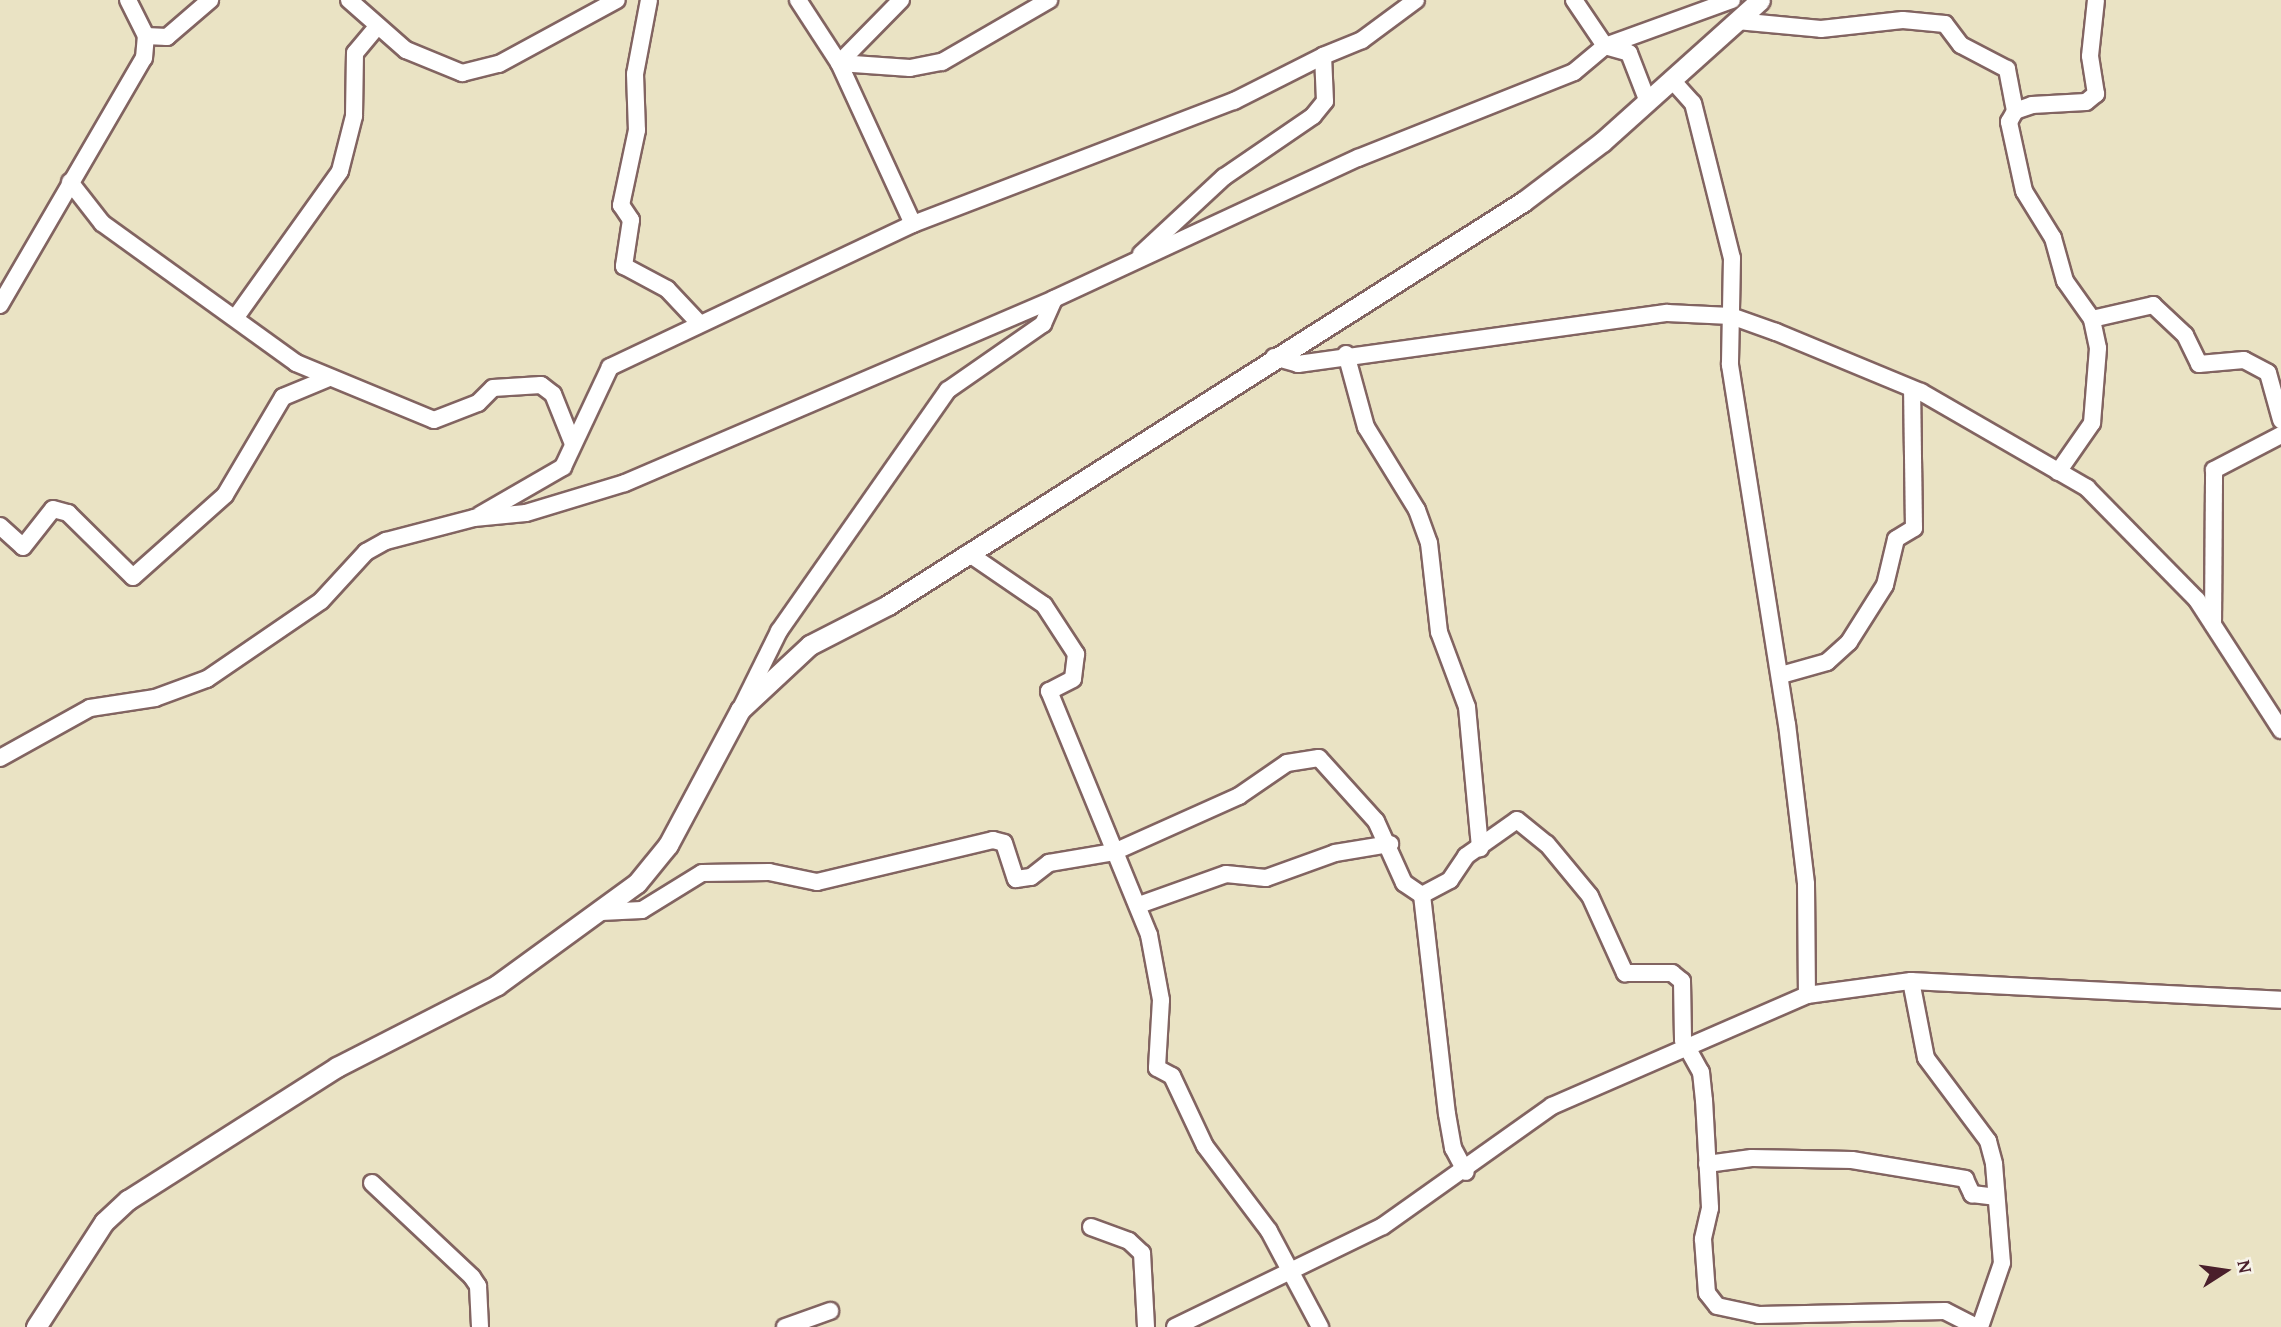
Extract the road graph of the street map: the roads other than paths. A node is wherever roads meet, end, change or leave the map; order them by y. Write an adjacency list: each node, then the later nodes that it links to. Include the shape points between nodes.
1 (128, 0): 16 (street)
2 (210, 0): 16 (street, via 167,37)
3 (349, 0): 15 (street)
4 (617, 0): 15 (street, via 499,64 469,73 407,50)
5 (649, 0): 31 (street, via 635,74 637,130 621,205 631,220 624,266 667,289)
6 (798, 0): 19 (street)
7 (901, 0): 19 (street)
8 (1049, 0): 19 (street, via 942,62 910,68)
9 (1416, 0): 18 (street, via 1362,40)
10 (1574, 0): 17 (street)
11 (1732, 0): 17 (street)
12 (1760, 0): 14 (street)
13 (2096, 0): 22 (street, via 2091,55 2096,94 2087,102)
14 (1737, 21): 20 (street); 22 (street, via 1821,29 1903,20 1945,24 1961,45 2007,69)
15 (378, 26): 29 (street, via 355,53 354,116 340,171)
16 (146, 36): 23 (street, via 134,77)
17 (1605, 46): 21 (street, via 1629,52); 25 (street, via 1574,72 1357,158)
18 (1322, 56): 24 (street, via 1234,101); 25 (street, via 1325,101 1313,116 1224,177)
19 (839, 63): 24 (street)
20 (1672, 80): 21 (street); 28 (street, via 1693,103 1707,149 1732,258)
21 (1648, 102): 33 (street, via 1524,201)
22 (2015, 111): 30 (street, via 2010,135 2024,191 2053,238 2065,281)
23 (70, 182): 27 (street); 29 (street, via 102,223)
24 (914, 224): 31 (street)
25 (1137, 259): 26 (street)
26 (1054, 299): 40 (street, via 625,484 526,513); 45 (street, via 1043,324 948,390 779,631)
27 (0, 306)
28 (1731, 316): 32 (street, via 1667,313); 35 (street); 44 (street, via 1730,365)
29 (236, 317): 34 (street, via 296,363)
30 (2092, 318): 36 (street, via 2153,306 2185,335 2199,364 2244,360 2268,373); 39 (street, via 2098,405)
31 (697, 321): 38 (street, via 610,367)
32 (1346, 354): 33 (street, via 1298,364); 49 (street, via 1366,427 1417,510 1429,543 1438,632 1467,708)
33 (1274, 357): 42 (street)
34 (329, 378): 38 (street, via 445,420 493,388 541,385 553,394); 41 (street, via 283,397 225,495 133,577 68,513 53,509 23,547)
35 (1912, 390): 39 (street); 44 (street, via 1914,528 1896,539 1885,585 1849,642 1827,662)
36 (2281, 420)
37 (2281, 435): 43 (street, via 2214,470)
38 (573, 444): 40 (street, via 563,467)
39 (2058, 472): 43 (street, via 2087,488 2125,525)
40 (474, 518): 47 (street, via 407,534 366,552 321,601 207,679 155,698 90,708)
41 (0, 526)
42 (968, 553): 45 (street, via 888,605 810,645); 50 (street, via 1044,605 1076,654 1073,679 1049,691)
43 (2213, 624): 46 (street)
44 (1781, 675): 55 (street, via 1805,884)
45 (740, 710): 53 (street, via 667,845 637,883)
46 (2281, 730)
47 (0, 758)
48 (1390, 844): 50 (street, via 1319,758 1287,763 1239,796); 51 (street, via 1404,883); 52 (street, via 1335,853 1266,878 1226,874)
49 (1480, 848): 51 (street, via 1465,856 1450,880); 57 (street, via 1511,821 1533,830 1590,896 1625,974 1672,973 1682,981 1679,1017)
50 (1114, 852): 52 (street); 53 (street, via 1049,863 1039,874 1016,878 1002,840 817,882 769,872 702,873 642,910)
51 (1422, 895): 59 (street, via 1447,1114 1453,1148)
52 (1139, 905): 63 (street, via 1161,1000 1157,1068 1172,1076 1205,1146 1240,1186)
53 (601, 912): 65 (street, via 497,985 337,1067 128,1200 104,1222)
54 (1911, 981): 55 (street); 56 (street); 61 (street, via 1926,1058 1988,1141)
55 (1807, 995): 57 (street)
56 (2281, 1000)
57 (1687, 1045): 58 (street, via 1701,1072); 59 (street, via 1552,1107)
58 (1707, 1164): 61 (street, via 1752,1158 1853,1160 1965,1179 1972,1194); 71 (street, via 1707,1293 1717,1306 1759,1315 1945,1311)
59 (1466, 1172): 63 (street, via 1382,1226)
60 (372, 1184): 66 (street, via 472,1277 478,1286)
61 (1995, 1197): 71 (street, via 2002,1263)
62 (1091, 1227): 68 (street, via 1129,1241 1142,1253)
63 (1292, 1274): 69 (street); 70 (street)
64 (830, 1311): 67 (street)
65 (36, 1327)
66 (480, 1327)
67 (785, 1327)
68 (1146, 1327)
69 (1175, 1327)
70 (1320, 1327)
71 (1978, 1327)

